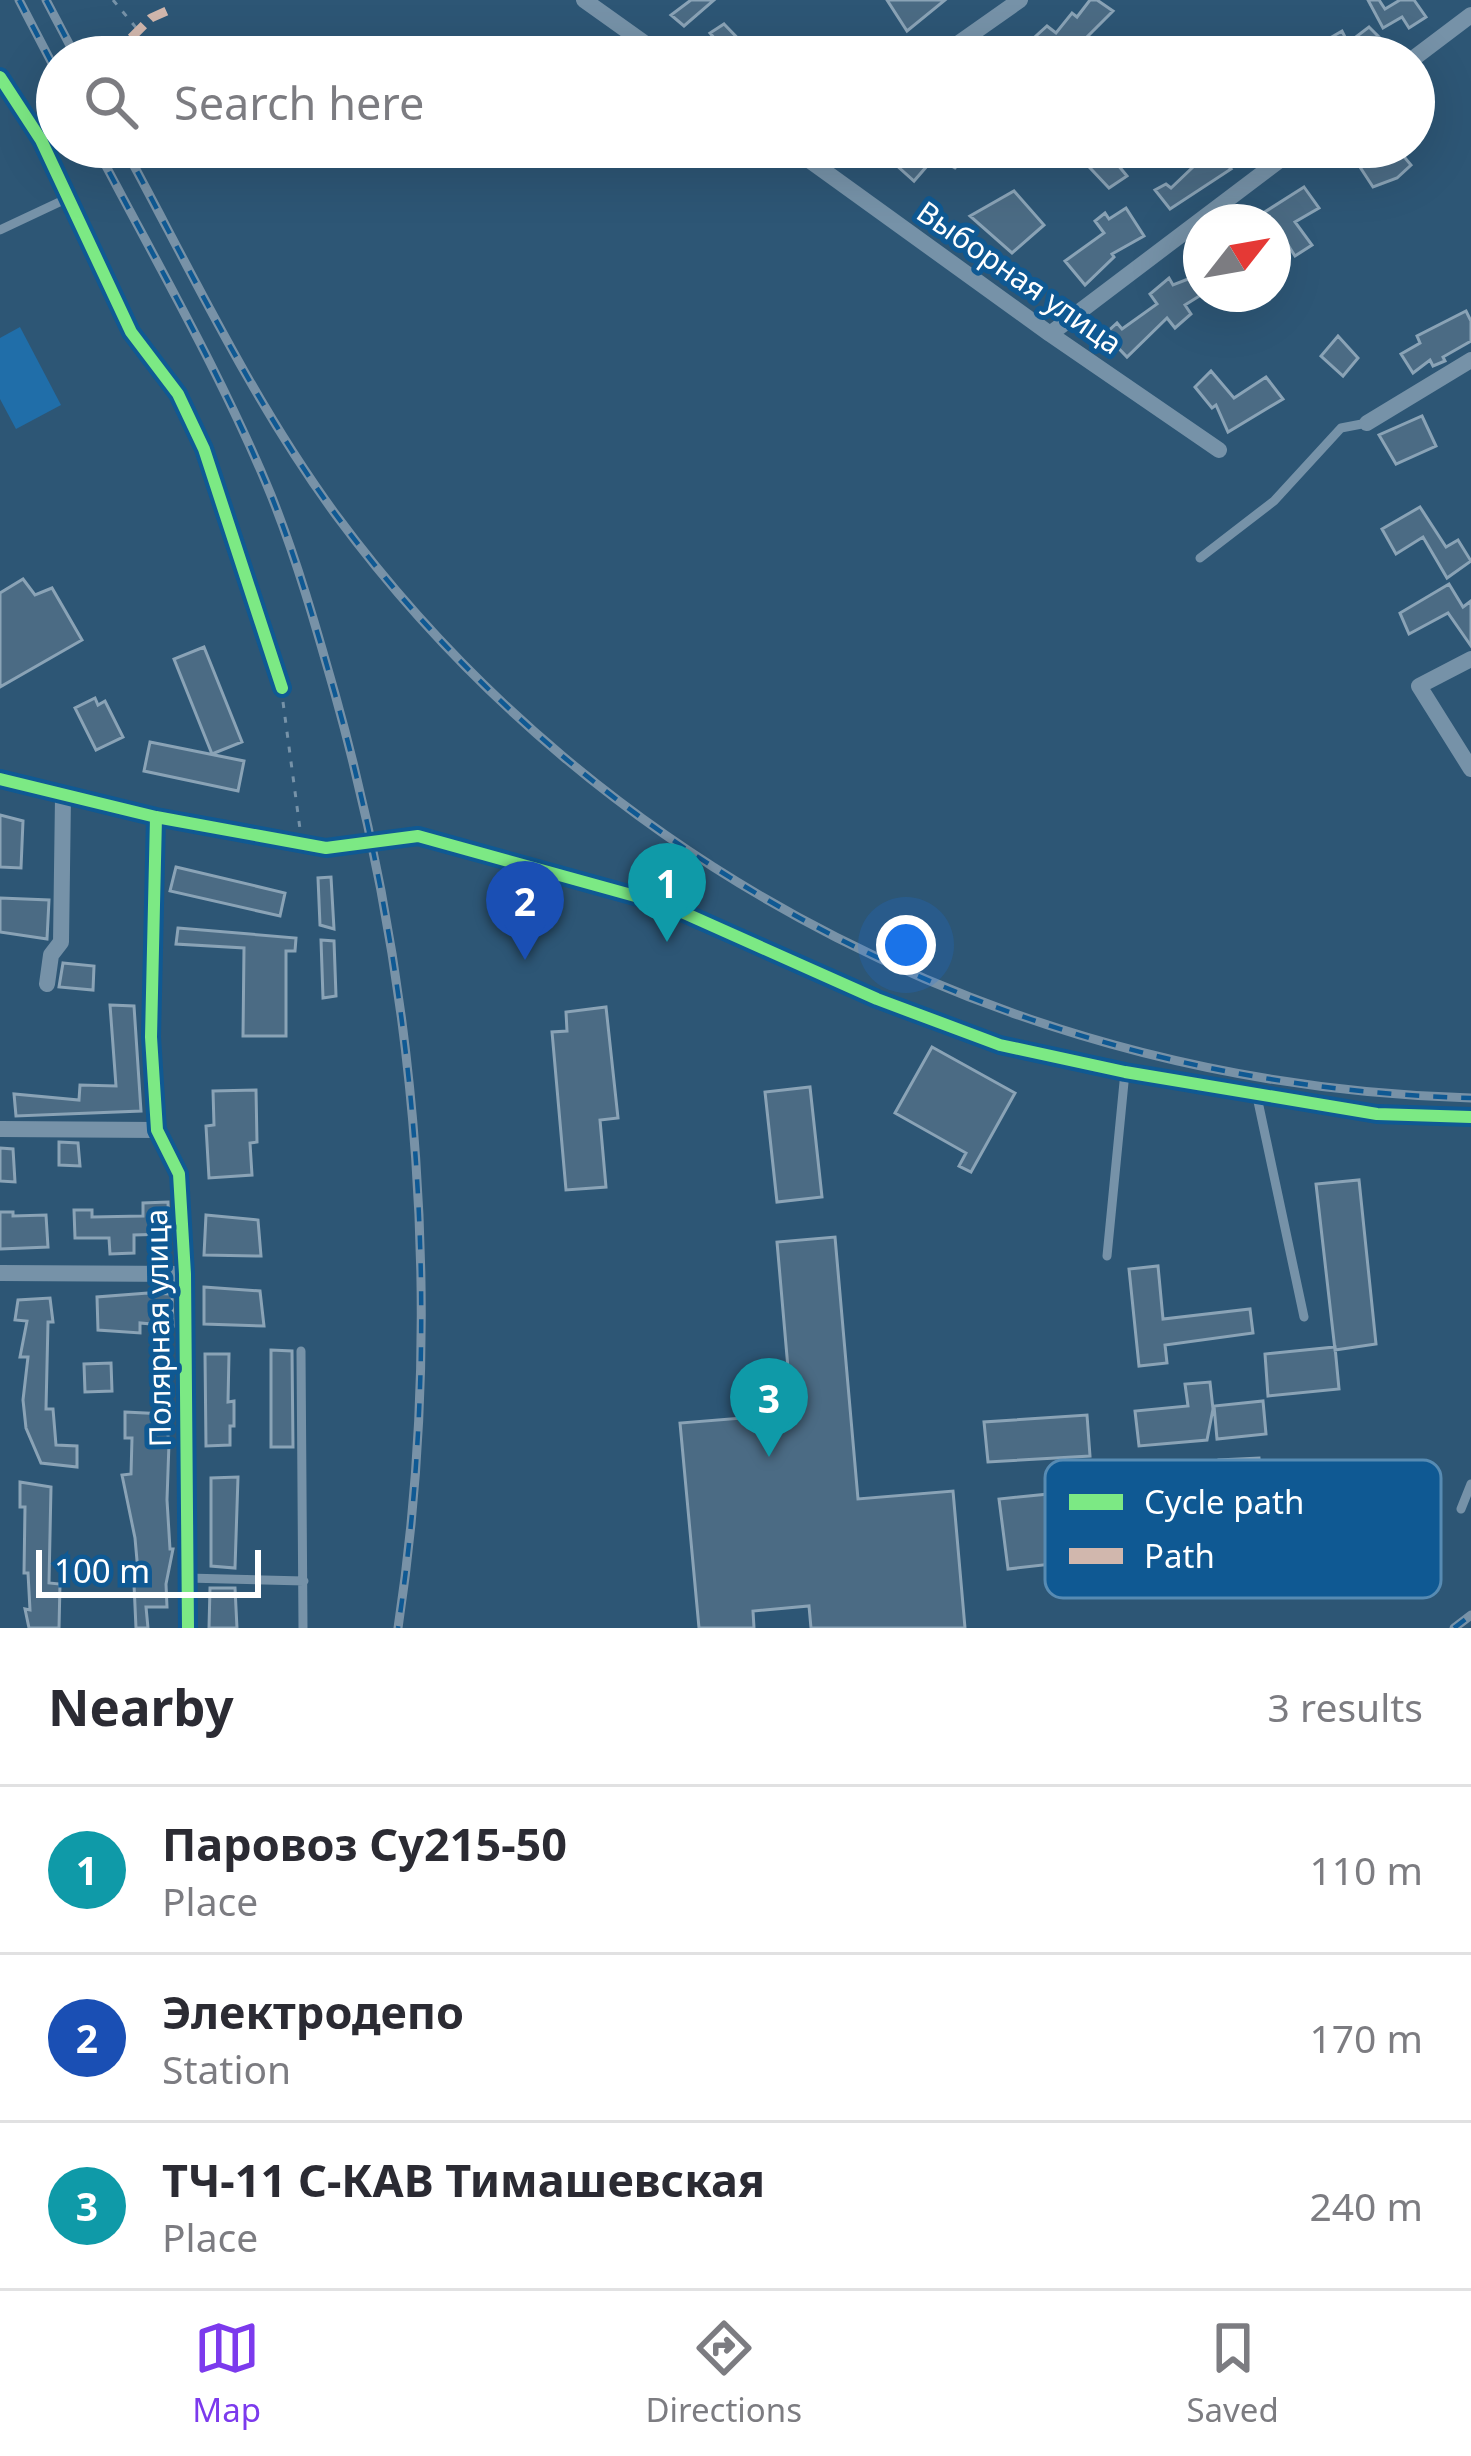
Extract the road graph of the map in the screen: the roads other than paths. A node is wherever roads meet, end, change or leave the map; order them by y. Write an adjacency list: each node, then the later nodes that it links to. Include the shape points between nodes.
1 (584, 0): 4 (street)
2 (1020, 0): 5 (street)
3 (1471, 15): 6 (street)
4 (635, 36)
5 (969, 36)
6 (1435, 42)
7 (0, 76): 8 (street)
8 (36, 132)
9 (54, 168): 12 (street)
10 (826, 168): 14 (street, Выборная улица)
11 (1269, 168): 14 (street)
12 (68, 198): 13 (lane); 20 (street, via 131,332 178,394 204,449)
13 (0, 230)
14 (1049, 334): 17 (street, Выборная улица)
15 (1471, 359): 16 (street)
16 (1367, 423): 18 (lane, via 1341,428 1274,501)
17 (1219, 450)
18 (1200, 558)
19 (1471, 659): 21 (street, via 1419,686)
20 (282, 688)
21 (1471, 770)
22 (0, 778): 23 (street)
23 (63, 797): 24 (street); 25 (street, via 61,942 50,956)
24 (156, 817): 26 (street, via 326,848 418,836 609,886 932,1022); 30 (street, Полярная улица, via 151,1037)
25 (47, 984)
26 (1125, 1072): 27 (street); 31 (lane)
27 (1256, 1092): 28 (street, via 1377,1114); 34 (lane)
28 (1471, 1117)
29 (0, 1129): 30 (street)
30 (158, 1130): 33 (street, Полярная улица, via 179,1174)
31 (1107, 1256)
32 (0, 1273): 33 (street)
33 (185, 1274): 38 (street, Полярная улица)
34 (1304, 1317)
35 (301, 1351): 39 (lane)
36 (1471, 1484): 37 (lane)
37 (1461, 1508)
38 (187, 1577): 39 (lane); 40 (street, Полярная улица)
39 (304, 1581): 41 (lane)
40 (188, 1628)
41 (303, 1628)

